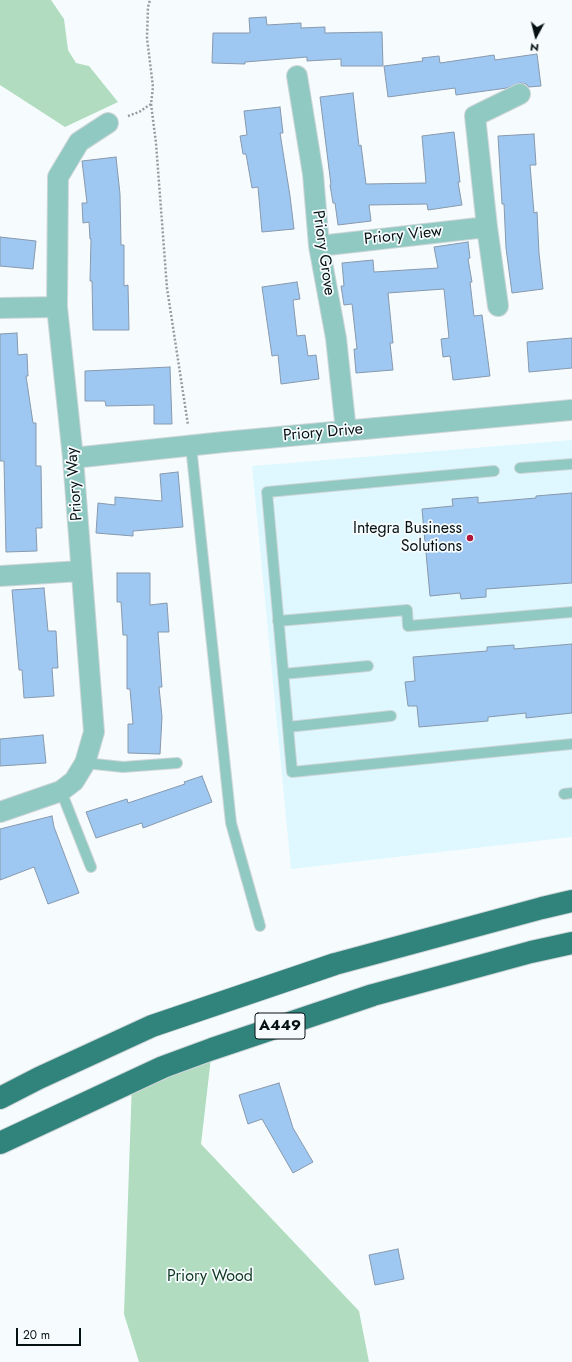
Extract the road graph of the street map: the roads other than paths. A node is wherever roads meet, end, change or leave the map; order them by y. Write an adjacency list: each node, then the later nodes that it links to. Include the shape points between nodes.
1 (297, 76): 5 (street, Priory Grove, via 313,174)
2 (520, 94): 4 (street, via 475,116)
3 (108, 123): 8 (street, Priory Way, via 79,142 58,177)
4 (487, 227): 5 (street, Priory View); 6 (street)
5 (319, 246): 10 (street, Priory Grove, via 336,338)
6 (498, 306)
7 (0, 308): 8 (street)
8 (57, 308): 12 (street, Priory Way)
9 (572, 410): 10 (street, Priory Drive)
10 (346, 431): 11 (street, Priory Drive)
11 (191, 446): 12 (street, Priory Drive); 31 (lane, via 231,822)
12 (73, 458): 16 (street, Priory Way)
13 (572, 464): 14 (lane)
14 (520, 468)
15 (494, 471): 19 (lane, via 266,492)
16 (81, 571): 17 (street); 25 (street, Priory Way, via 94,732)
17 (0, 576)
18 (572, 612): 19 (lane, via 408,626 407,610)
19 (278, 621): 21 (lane)
20 (368, 666): 21 (lane)
21 (283, 674): 23 (lane)
22 (391, 716): 23 (lane)
23 (288, 727): 24 (lane, via 292,772)
24 (572, 744)
25 (85, 763): 26 (lane, via 123,766); 27 (street, Priory Way, via 74,781)
26 (177, 763)
27 (60, 791): 28 (street, Priory Way); 29 (lane)
28 (0, 812)
29 (91, 867)
30 (572, 901): 33 (highway, A449, via 335,964 152,1026)
31 (260, 926)
32 (572, 943): 34 (highway, A449, via 373,995 212,1049 150,1073)
33 (0, 1098)
34 (0, 1143)

